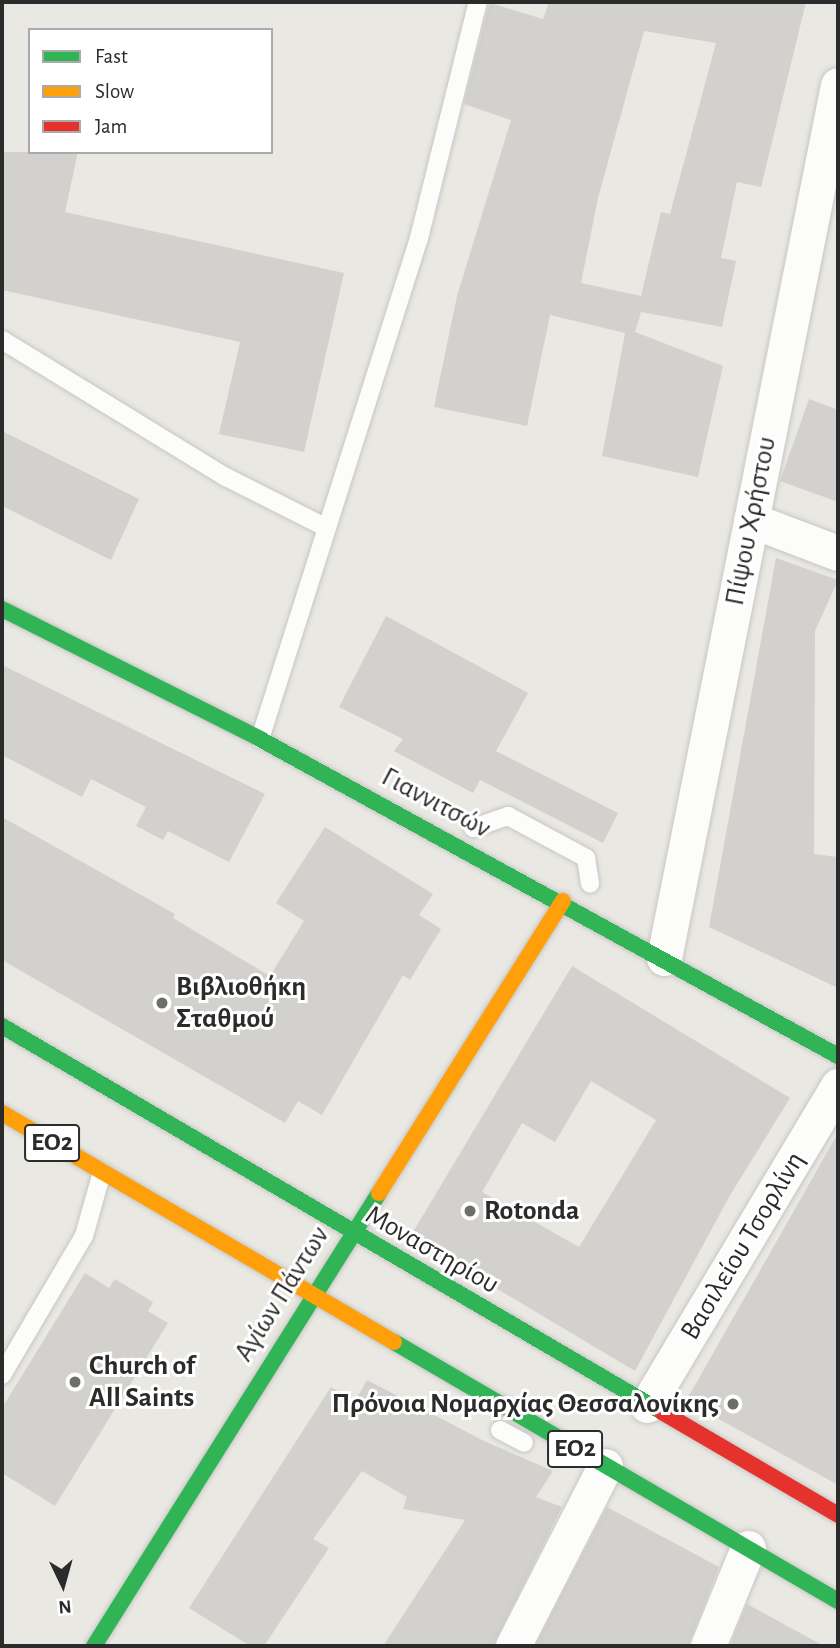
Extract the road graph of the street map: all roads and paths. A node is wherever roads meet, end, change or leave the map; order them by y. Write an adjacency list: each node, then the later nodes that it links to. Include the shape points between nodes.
1 (478, 2): 5 (lane, via 419,238)
2 (836, 107): 4 (street, Πίψου Χρήστου)
3 (2, 340): 5 (lane, via 226,477)
4 (751, 520): 6 (street); 12 (street, Πίψου Χρήστου)
5 (327, 528): 8 (lane)
6 (838, 554)
7 (2, 610): 8 (main road, Γιαννιτσών)
8 (260, 739): 11 (main road, Γιαννιτσών)
9 (473, 828): 10 (lane, via 508,816 586,858)
10 (590, 884)
11 (563, 901): 12 (main road, Γιαννιτσών); 18 (main road, Αγίων Πάντων)
12 (664, 958): 14 (main road, Γιαννιτσών)
13 (2, 1026): 18 (main road, Μοναστηρίου / ΕΟ2)
14 (838, 1056)
15 (838, 1086): 21 (street, Βασιλείου Τσορλίνη)
16 (2, 1113): 17 (main road, ΕΟ2)
17 (102, 1172): 19 (main road, ΕΟ2); 20 (lane, via 84,1236)
18 (351, 1233): 19 (main road, Αγίων Πάντων); 21 (main road, Μοναστηρίου / ΕΟ2)
19 (311, 1297): 24 (main road, ΕΟ2); 28 (main road, Αγίων Πάντων)
20 (2, 1375)
21 (647, 1405): 25 (main road, Μοναστηρίου / ΕΟ2)
22 (500, 1430): 23 (lane)
23 (524, 1443)
24 (605, 1466): 26 (main road, ΕΟ2); 29 (street)
25 (838, 1515)
26 (748, 1548): 27 (main road, ΕΟ2); 30 (street)
27 (838, 1601)
28 (94, 1646)
29 (513, 1646)
30 (708, 1646)

